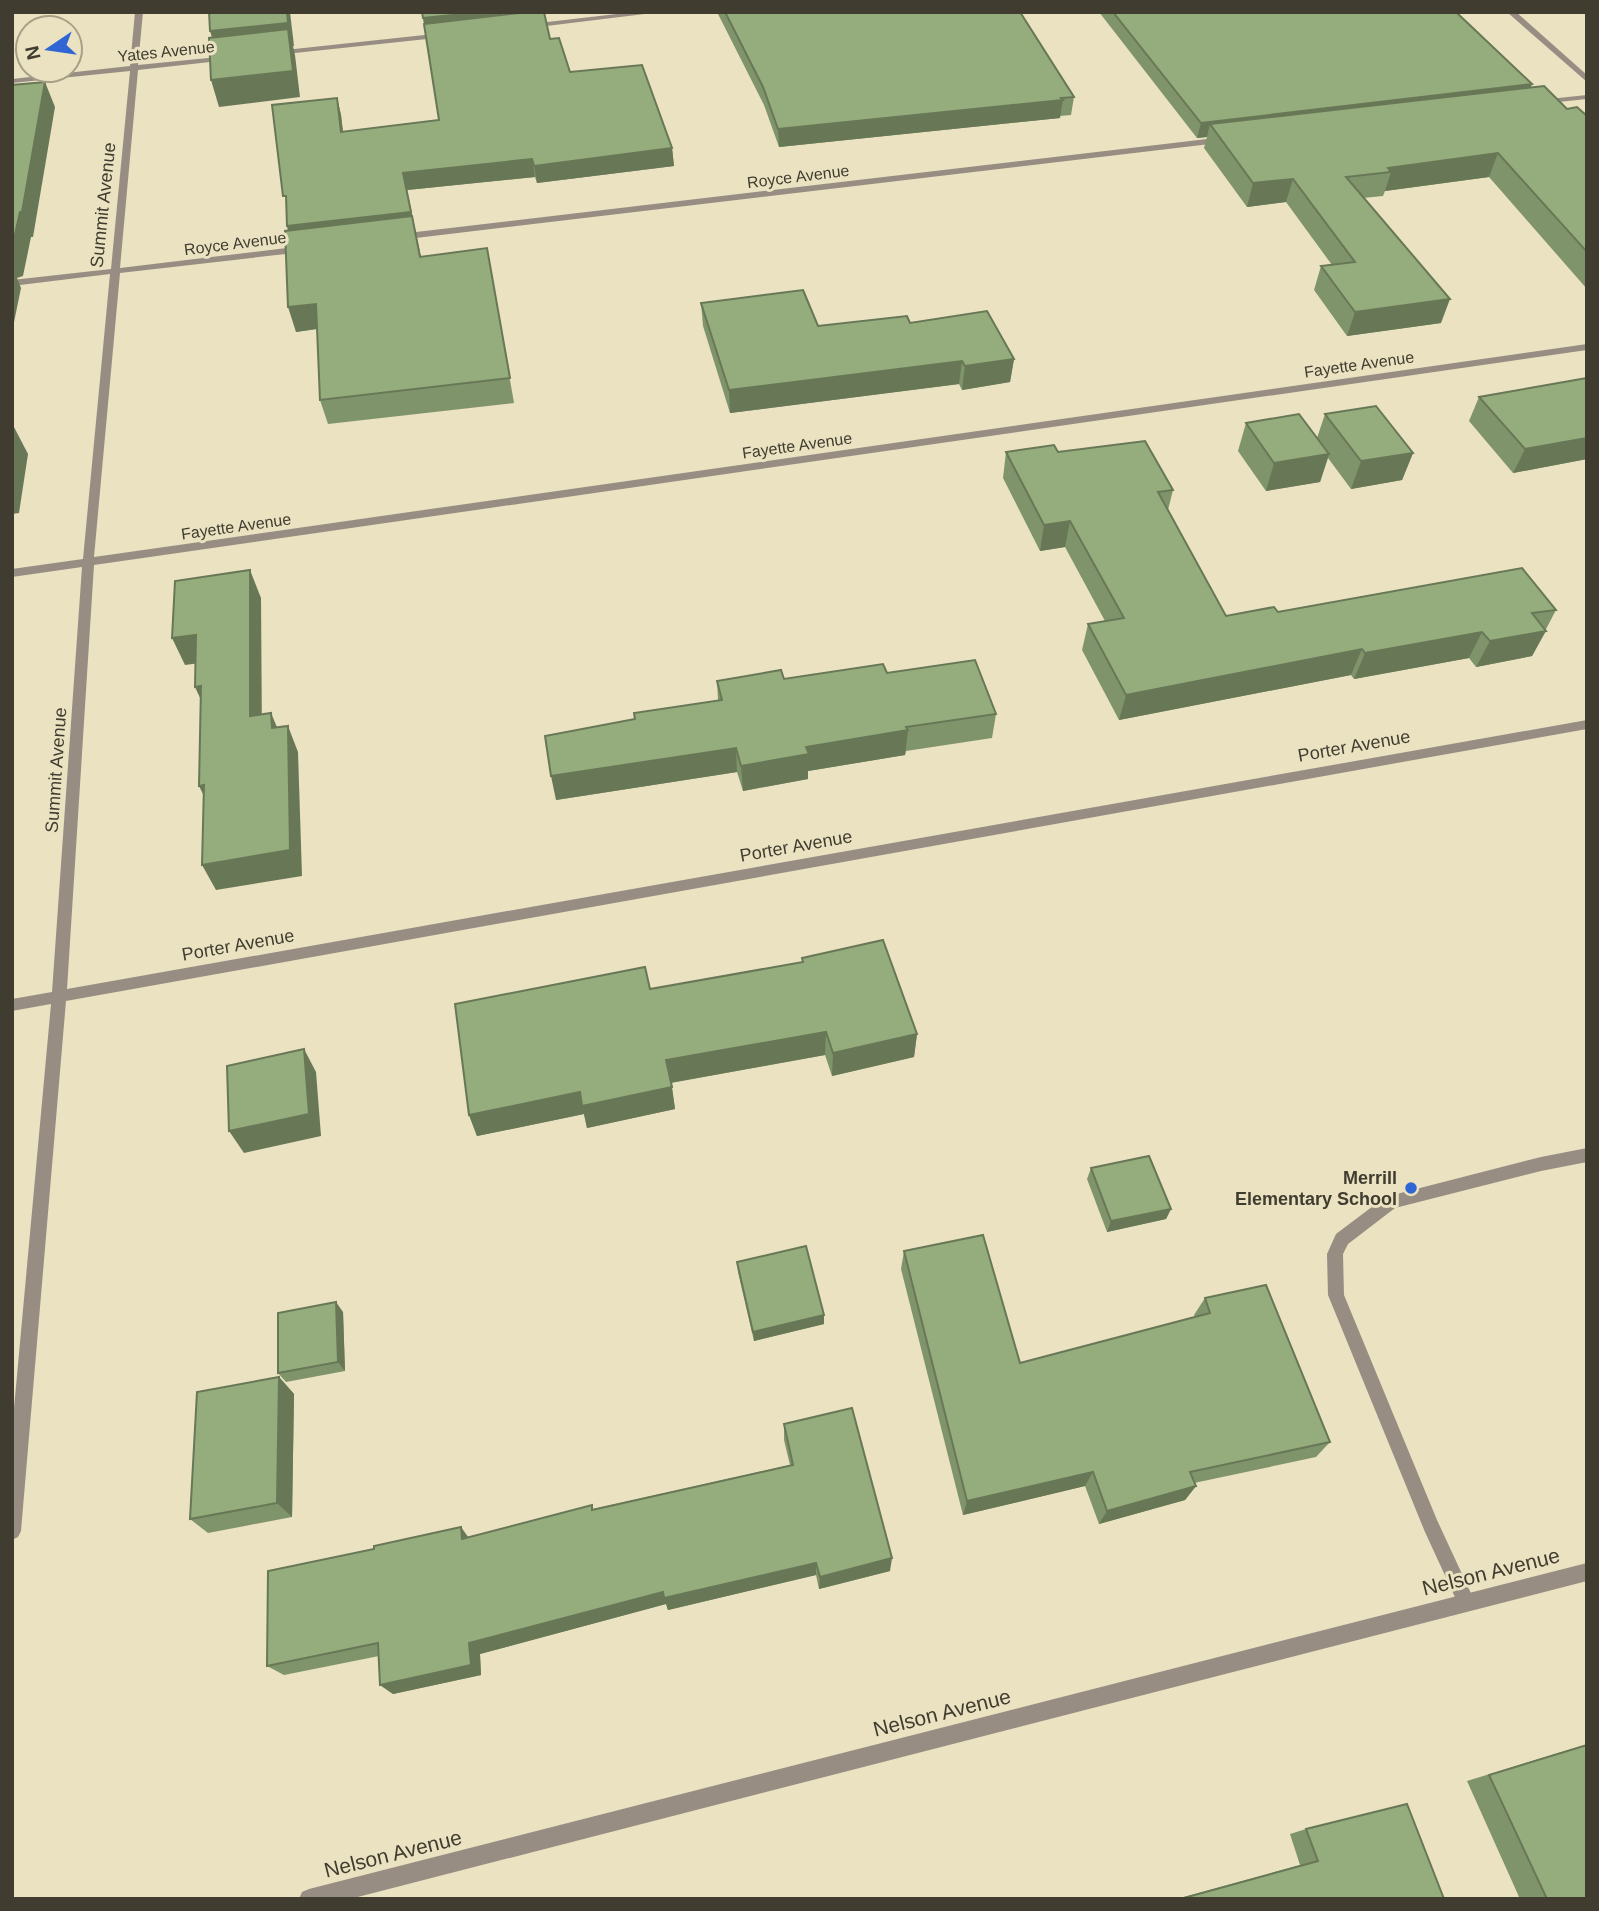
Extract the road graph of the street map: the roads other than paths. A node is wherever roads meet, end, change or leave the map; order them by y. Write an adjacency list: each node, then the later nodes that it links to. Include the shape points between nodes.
1 (139, 12): 9 (street, Summit Avenue)
2 (657, 12): 4 (street)
3 (1511, 12): 10 (street)
4 (601, 15): 5 (street)
5 (520, 27)
6 (451, 34): 7 (street)
7 (272, 53)
8 (245, 56): 9 (street, Yates Avenue)
9 (135, 68): 11 (street, Yates Avenue); 17 (street, Summit Avenue)
10 (1587, 80)
11 (12, 81)
12 (1587, 97): 13 (street)
13 (1531, 103)
14 (1240, 138): 15 (street, Royce Avenue)
15 (392, 238)
16 (309, 248): 17 (street, Royce Avenue)
17 (114, 271): 18 (street, Royce Avenue); 20 (street, Summit Avenue)
18 (12, 283)
19 (1587, 347): 20 (street, Fayette Avenue)
20 (88, 563): 21 (street, Fayette Avenue); 23 (street, Summit Avenue)
21 (12, 573)
22 (1587, 724): 23 (street, Porter Avenue)
23 (59, 996): 24 (street, Porter Avenue); 26 (street, Summit Avenue)
24 (12, 1005)
25 (1587, 1155): 29 (street, via 1391,1202 1342,1240 1335,1254 1336,1295)
26 (17, 1427): 27 (street, Summit Avenue)
27 (12, 1531)
28 (1587, 1572): 29 (street, Nelson Avenue)
29 (1466, 1602): 30 (street, Nelson Avenue)
30 (309, 1899)

